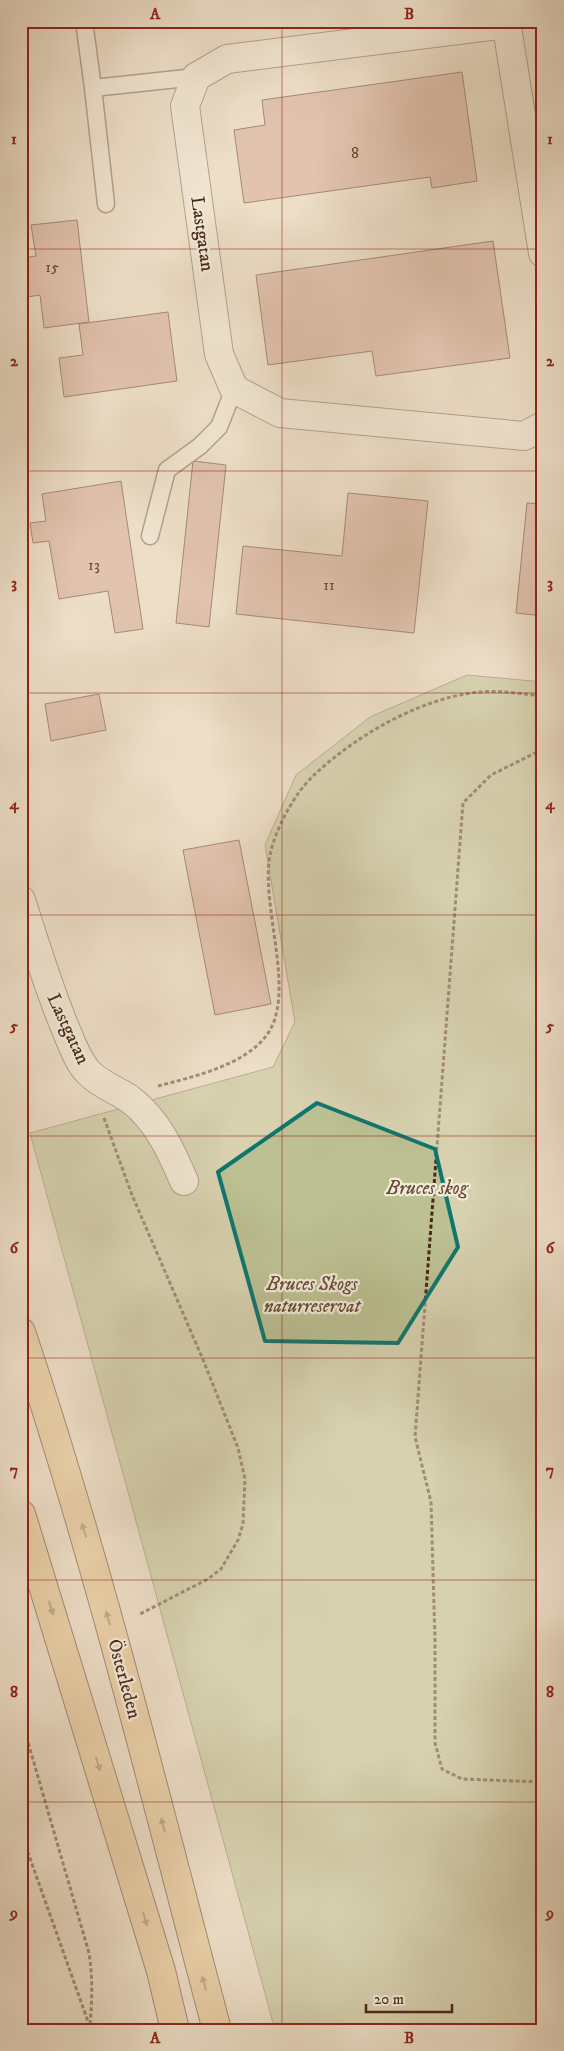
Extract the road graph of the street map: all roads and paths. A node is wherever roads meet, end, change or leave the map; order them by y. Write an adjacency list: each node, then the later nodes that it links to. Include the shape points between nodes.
1 (84, 21): 4 (lane)
2 (506, 23): 3 (street, via 227,59); 6 (street)
3 (196, 76): 4 (lane); 7 (street, Lastgatan, via 185,106 219,354)
4 (93, 88): 5 (lane)
5 (106, 204)
6 (543, 253)
7 (234, 389): 8 (street, via 280,413 524,436); 9 (lane, via 219,427 200,446 167,470)
8 (543, 426)
9 (150, 536)
10 (543, 696): 13 (path, via 480,692 430,703 350,746 312,777 290,806 270,855 268,895 280,1000 266,1036 252,1050 209,1072)
11 (543, 751): 20 (path, via 491,776 463,804 415,1437 431,1502 436,1743 442,1769 462,1779)
12 (21, 900): 13 (street, Lastgatan, via 51,995 74,1049 88,1072)
13 (123, 1095): 15 (street, Lastgatan, via 144,1111 159,1130)
14 (102, 1113): 18 (path, via 132,1195 238,1448 245,1479 243,1524 238,1540 221,1569)
15 (184, 1182)
16 (21, 1332): 24 (main road, Österleden, one-way to 16, via 97,1577)
17 (21, 1514): 23 (main road, one-way to 23, via 161,1971)
18 (138, 1615)
19 (21, 1718): 22 (path, via 89,1953 93,1976)
20 (543, 1782)
21 (21, 1833): 22 (path)
22 (90, 2028)
23 (175, 2030)
24 (217, 2030)

